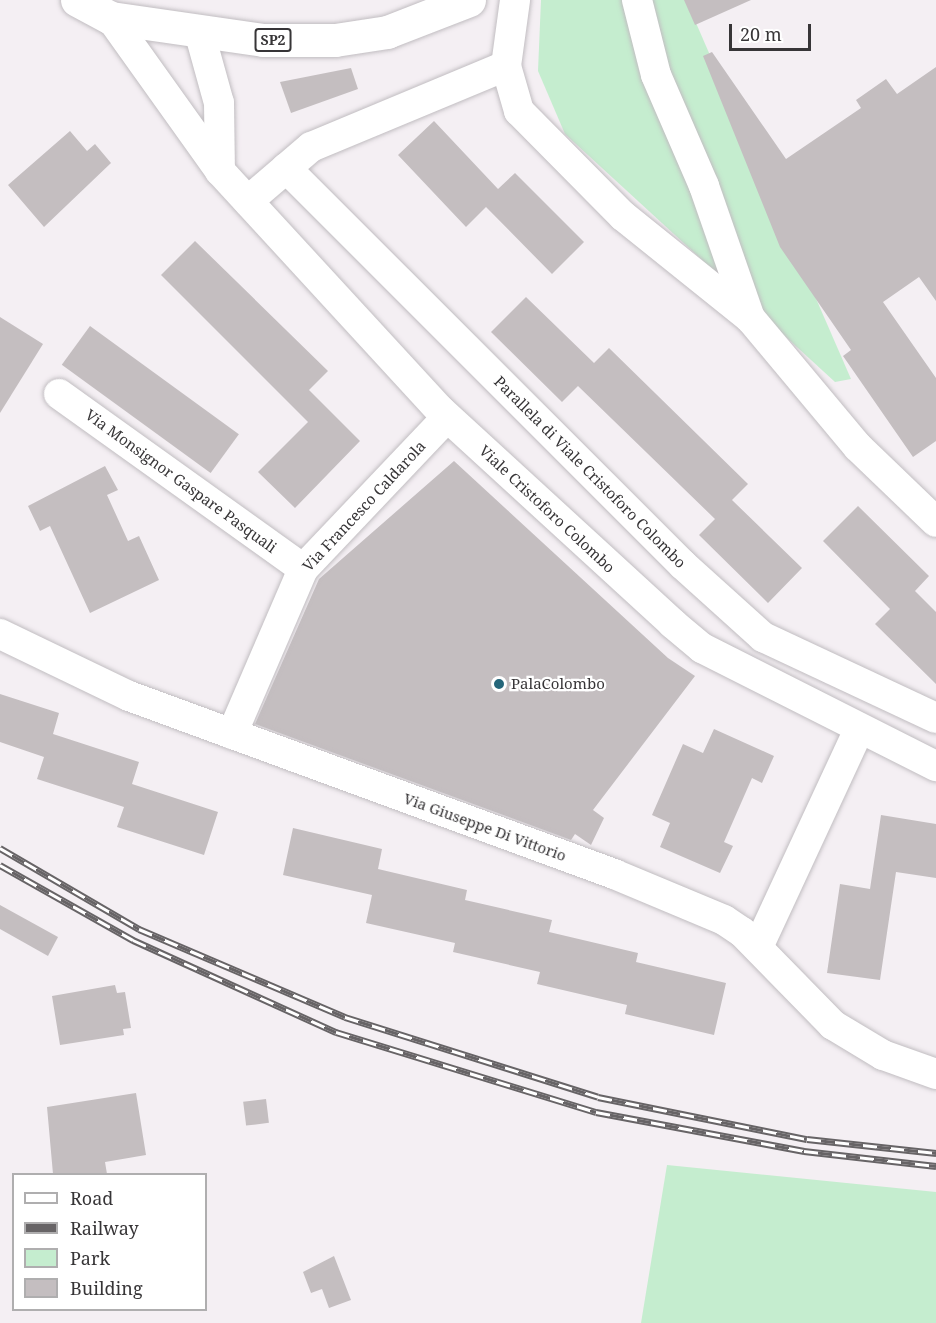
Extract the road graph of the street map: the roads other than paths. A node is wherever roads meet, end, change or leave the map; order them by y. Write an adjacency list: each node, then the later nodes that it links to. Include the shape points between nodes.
1 (77, 0): 5 (main road, SP2)
2 (469, 0): 6 (main road, SP2, via 387,32 335,40 263,40)
3 (514, 0): 7 (street)
4 (637, 0): 11 (street, via 656,75 704,186)
5 (111, 18): 6 (main road, SP2); 9 (street, Viale Cristoforo Colombo)
6 (199, 31): 9 (street, via 219,103)
7 (506, 66): 8 (street, via 311,147); 11 (street, via 519,111 582,178)
8 (286, 168): 10 (street); 17 (street, Parallela di Viale Cristoforo Colombo, via 682,565 763,637)
9 (220, 171): 10 (street, Viale Cristoforo Colombo)
10 (248, 201): 13 (street, Viale Cristoforo Colombo)
11 (750, 318): 14 (street, via 858,447)
12 (59, 394): 15 (street, Via Monsignor Gaspare Pasquali)
13 (447, 417): 15 (street, Via Francesco Caldarola); 18 (street, Viale Cristoforo Colombo, via 702,648)
14 (936, 522)
15 (303, 569): 19 (street, Via Francesco Caldarola)
16 (0, 634): 19 (street, Via Giuseppe Di Vittorio, via 129,696)
17 (936, 718)
18 (859, 729): 20 (street, Viale Cristoforo Colombo); 21 (street)
19 (232, 734): 21 (street, Via Giuseppe Di Vittorio, via 635,883 724,920)
20 (936, 766)
21 (758, 947): 22 (street, Via Giuseppe Di Vittorio, via 833,1025 883,1055)
22 (936, 1074)

